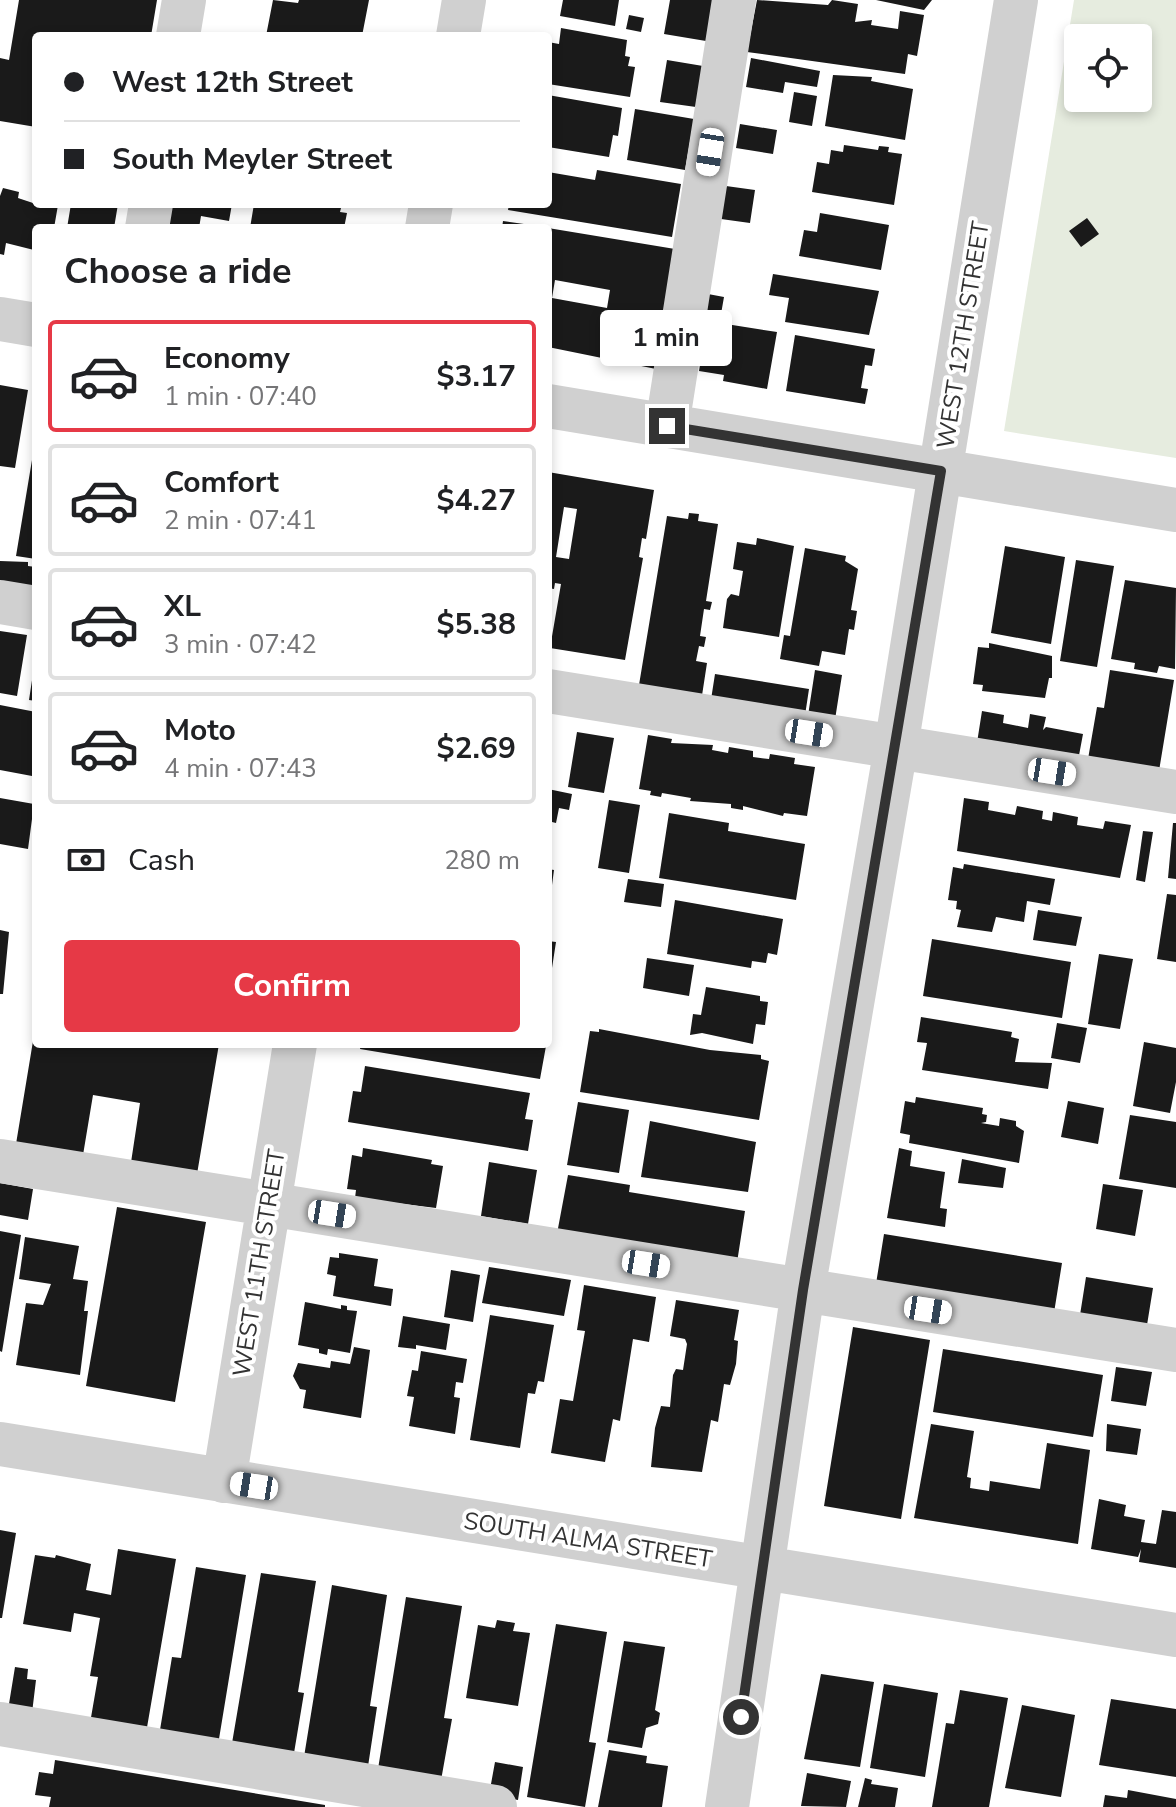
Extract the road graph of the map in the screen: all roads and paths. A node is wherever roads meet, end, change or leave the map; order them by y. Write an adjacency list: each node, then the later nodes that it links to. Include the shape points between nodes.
1 (184, 0): 5 (street)
2 (464, 0): 6 (street)
3 (734, 0): 10 (street)
4 (1016, 0): 11 (street, WEST 12TH STREET)
5 (179, 32)
6 (459, 32)
7 (0, 319): 8 (street)
8 (32, 324)
9 (552, 407): 10 (street)
10 (667, 426): 11 (street)
11 (941, 471): 12 (street); 16 (street, WEST 12TH STREET)
12 (1176, 510)
13 (0, 602): 14 (street)
14 (32, 607)
15 (552, 692): 16 (street)
16 (896, 747): 17 (street); 21 (street, WEST 12TH STREET)
17 (1176, 792)
18 (294, 1048): 20 (street, WEST 11TH STREET)
19 (0, 1161): 20 (street)
20 (269, 1204): 21 (street); 24 (street, WEST 11TH STREET)
21 (803, 1290): 22 (street); 25 (street, WEST 12TH STREET)
22 (1176, 1350)
23 (0, 1444): 24 (street, SOUTH ALMA STREET)
24 (224, 1481): 25 (street, SOUTH ALMA STREET)
25 (765, 1568): 26 (street, SOUTH ALMA STREET); 29 (street, WEST 12TH STREET)
26 (1176, 1635)
27 (0, 1724): 28 (street)
28 (495, 1807)
29 (727, 1807)

